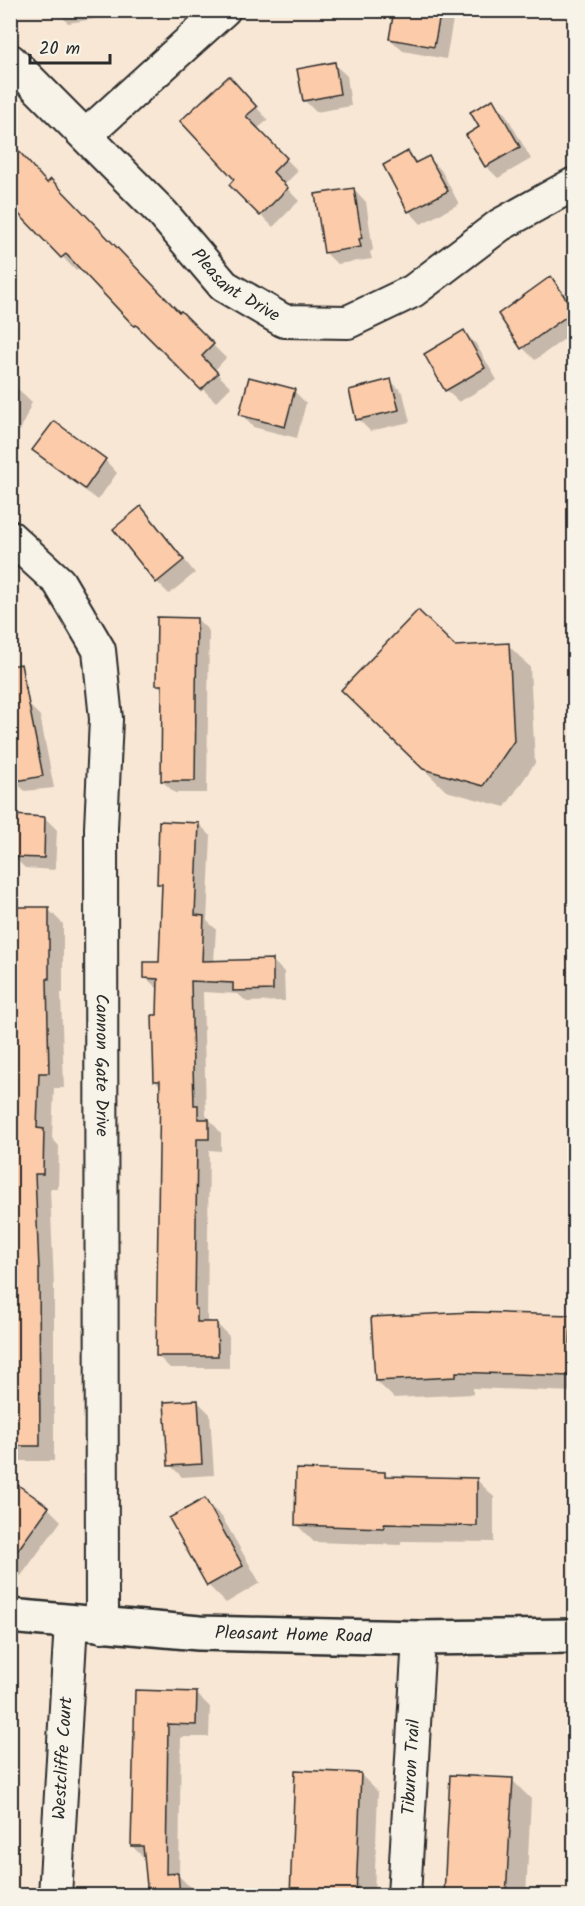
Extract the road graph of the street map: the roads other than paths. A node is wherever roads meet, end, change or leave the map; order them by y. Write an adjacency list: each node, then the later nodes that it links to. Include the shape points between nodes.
1 (224, 10): 3 (street)
2 (10, 60): 3 (street, Pleasant Drive)
3 (86, 135): 4 (street, Pleasant Drive, via 163,213 224,286 284,321 348,322 413,291 501,225)
4 (574, 183)
5 (10, 537): 7 (street, Cannon Gate Drive, via 59,582 99,650 106,719)
6 (10, 1616): 7 (main road, Pleasant Home Road)
7 (86, 1624): 9 (main road, Pleasant Home Road, via 200,1634); 10 (street, Westcliffe Court)
8 (574, 1636): 9 (main road, Pleasant Home Road)
9 (419, 1638): 11 (street, Tiburon Trail)
10 (55, 1896)
11 (404, 1896)

